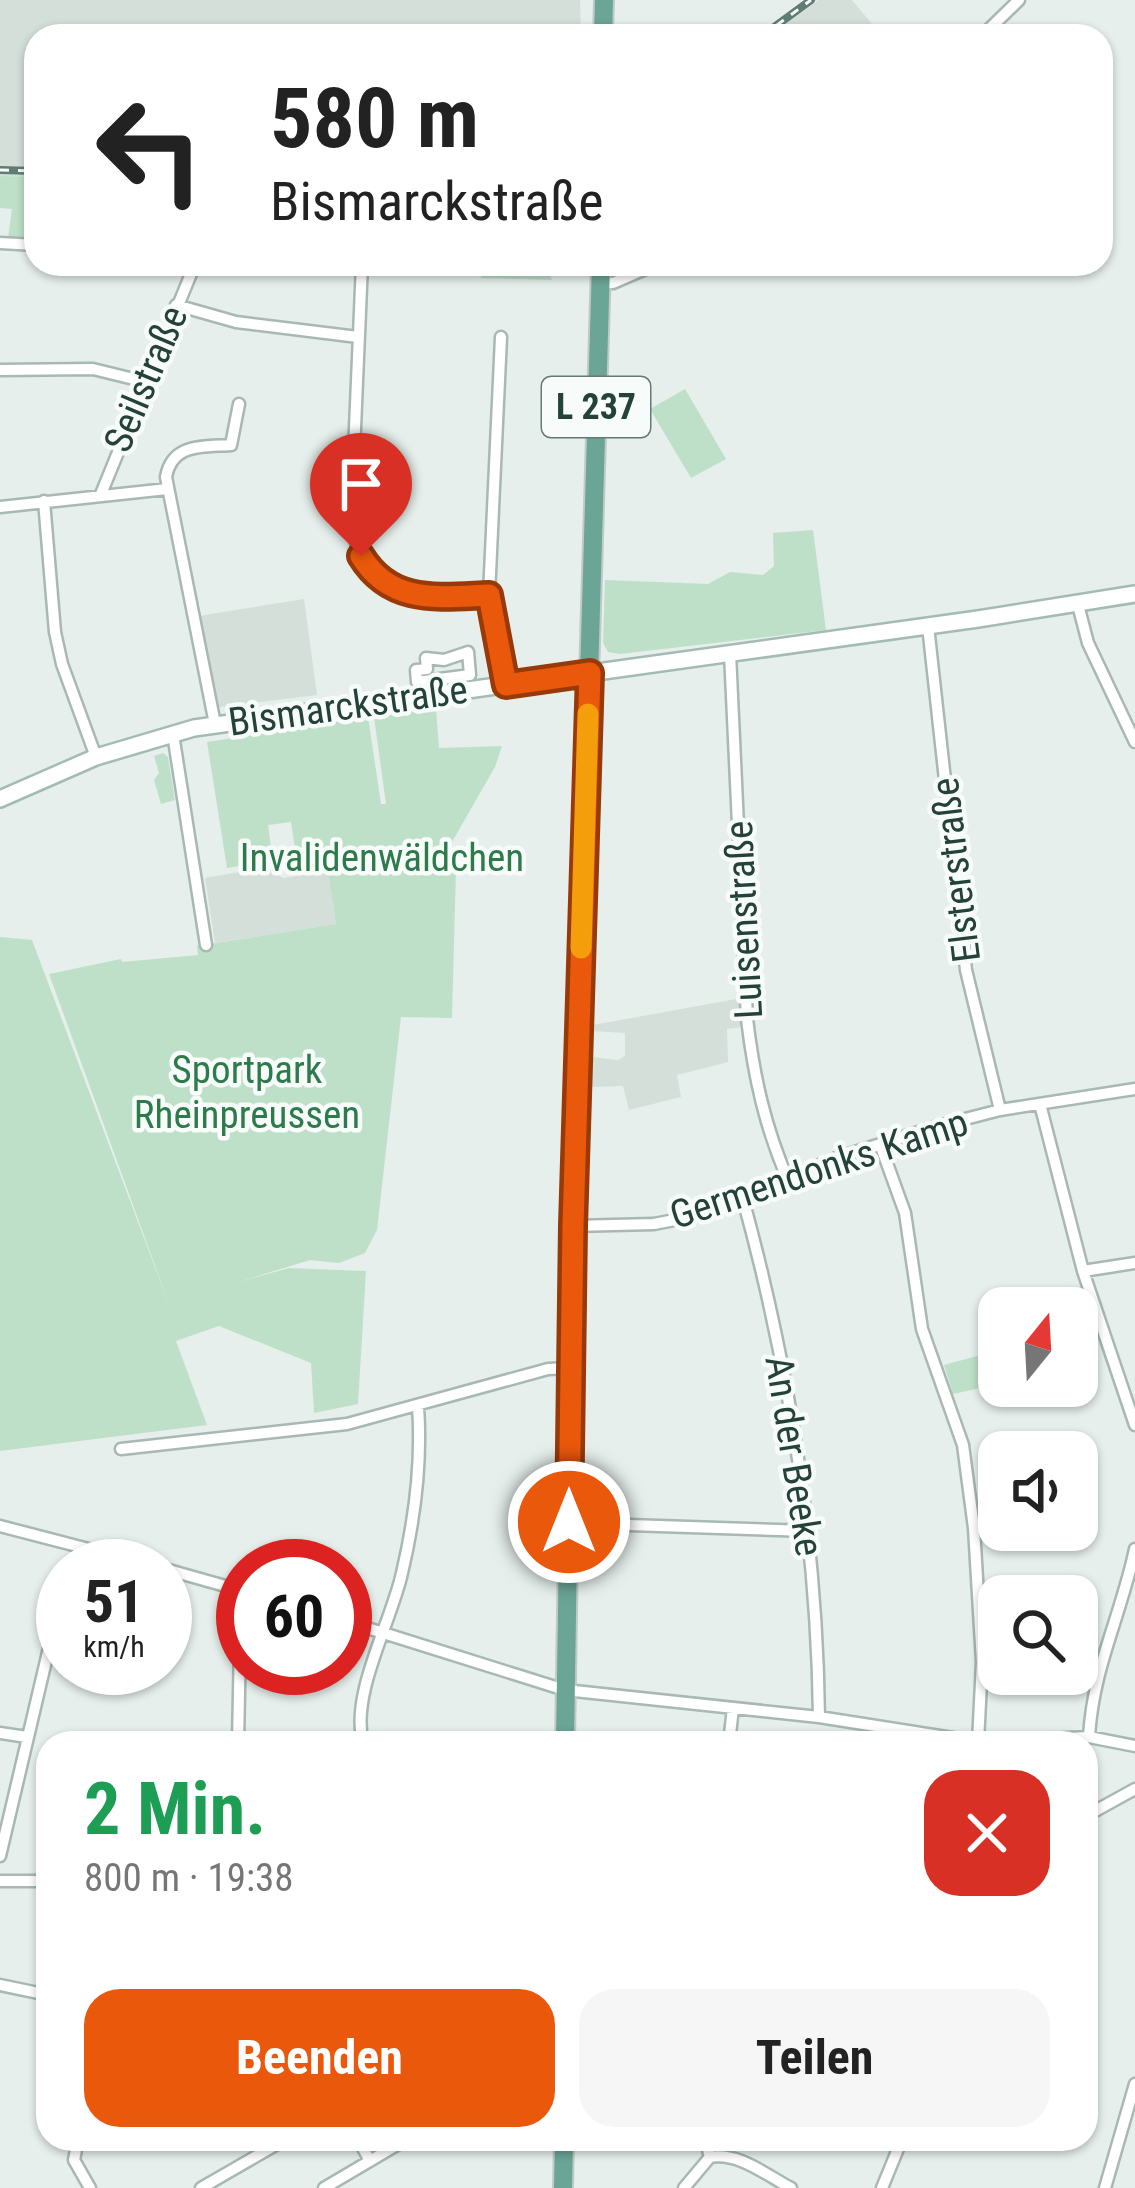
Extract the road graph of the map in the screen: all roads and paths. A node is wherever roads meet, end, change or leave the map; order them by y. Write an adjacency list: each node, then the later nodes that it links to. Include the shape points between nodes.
1 (1019, 0): 2 (street)
2 (994, 24)
3 (189, 276): 6 (street, Seilstraße)
4 (361, 276): 7 (street)
5 (601, 276): 21 (main road, L 237)
6 (176, 305): 7 (street, via 236,322); 10 (street, Seilstraße)
7 (358, 337): 17 (street, via 351,522 361,556 403,593)
8 (501, 337): 17 (street)
9 (0, 370): 10 (street, via 93,369)
10 (146, 382): 13 (street, Seilstraße)
11 (239, 404): 12 (street, via 231,445 175,455)
12 (166, 489): 13 (street); 24 (street)
13 (101, 494): 14 (street)
14 (44, 501): 15 (street); 27 (street, via 55,632)
15 (0, 507)
16 (1135, 594): 18 (main road, Bismarckstraße)
17 (489, 595): 23 (street)
18 (1078, 605): 19 (main road, Bismarckstraße); 26 (street)
19 (928, 626): 20 (main road, Bismarckstraße); 32 (street, Elsterstraße, via 966,970)
20 (730, 653): 21 (main road, Bismarckstraße); 34 (street, Luisenstraße, via 753,1074)
21 (590, 673): 23 (main road, Bismarckstraße); 36 (main road, L 237)
22 (417, 682): 22 (street, via 426,658 468,652 470,675)
23 (506, 685): 24 (main road, Bismarckstraße)
24 (215, 724): 25 (main road, Bismarckstraße)
25 (172, 734): 27 (main road, Bismarckstraße); 29 (street)
26 (1135, 742)
27 (96, 757): 28 (main road, Bismarckstraße)
28 (0, 799)
29 (206, 945)
30 (1135, 1089): 31 (street, Germendonks Kamp)
31 (1040, 1105): 32 (street, Germendonks Kamp); 38 (street)
32 (1000, 1110): 33 (street, Germendonks Kamp)
33 (880, 1144): 34 (street, Germendonks Kamp); 60 (street, via 905,1213 922,1329 963,1445 982,1662)
34 (788, 1180): 35 (street, Germendonks Kamp)
35 (743, 1199): 36 (street, Germendonks Kamp, via 654,1224); 45 (street, An der Beeke, via 766,1280)
36 (573, 1226): 39 (main road, L 237)
37 (1135, 1263): 38 (street)
38 (1083, 1271): 41 (street)
39 (571, 1368): 40 (street); 43 (main road, L 237)
40 (418, 1406): 42 (street, via 347,1424); 49 (street, via 413,1515)
41 (1135, 1425)
42 (121, 1449)
43 (569, 1522): 45 (street); 50 (main road, L 237)
44 (0, 1526): 46 (street)
45 (808, 1532): 54 (street, An der Beeke)
46 (50, 1539)
47 (1135, 1549): 61 (street, via 1094,1682)
48 (372, 1629): 49 (street)
49 (386, 1633): 50 (street); 56 (street, via 362,1693)
50 (565, 1690): 53 (street); 57 (main road, L 237)
51 (38, 1695): 63 (street)
52 (239, 1695): 55 (street)
53 (733, 1708): 54 (street); 58 (street)
54 (819, 1717): 59 (street)
55 (238, 1731)
56 (359, 1731)
57 (565, 1731)
58 (730, 1731)
59 (908, 1731)
60 (979, 1731)
61 (1090, 1731)
62 (0, 1733): 63 (street)
63 (28, 1737): 68 (street)
64 (1098, 1739): 65 (street)
65 (1135, 1746)
66 (1135, 1789): 67 (street)
67 (1098, 1809)
68 (0, 1856)
69 (0, 1881): 70 (street)
70 (36, 1881)
71 (0, 1985): 72 (street)
72 (36, 1992)
73 (1135, 2084): 90 (street)
74 (76, 2151): 83 (street)
75 (265, 2151): 84 (street)
76 (365, 2151): 82 (street)
77 (387, 2151): 82 (street)
78 (564, 2151): 86 (main road)
79 (708, 2151): 81 (street)
80 (897, 2151): 89 (street)
81 (710, 2157): 87 (street); 88 (street, via 742,2161)
82 (370, 2161): 85 (street)
83 (90, 2188)
84 (201, 2188)
85 (324, 2188)
86 (563, 2188)
87 (684, 2188)
88 (791, 2188)
89 (882, 2188)
90 (1106, 2188)

